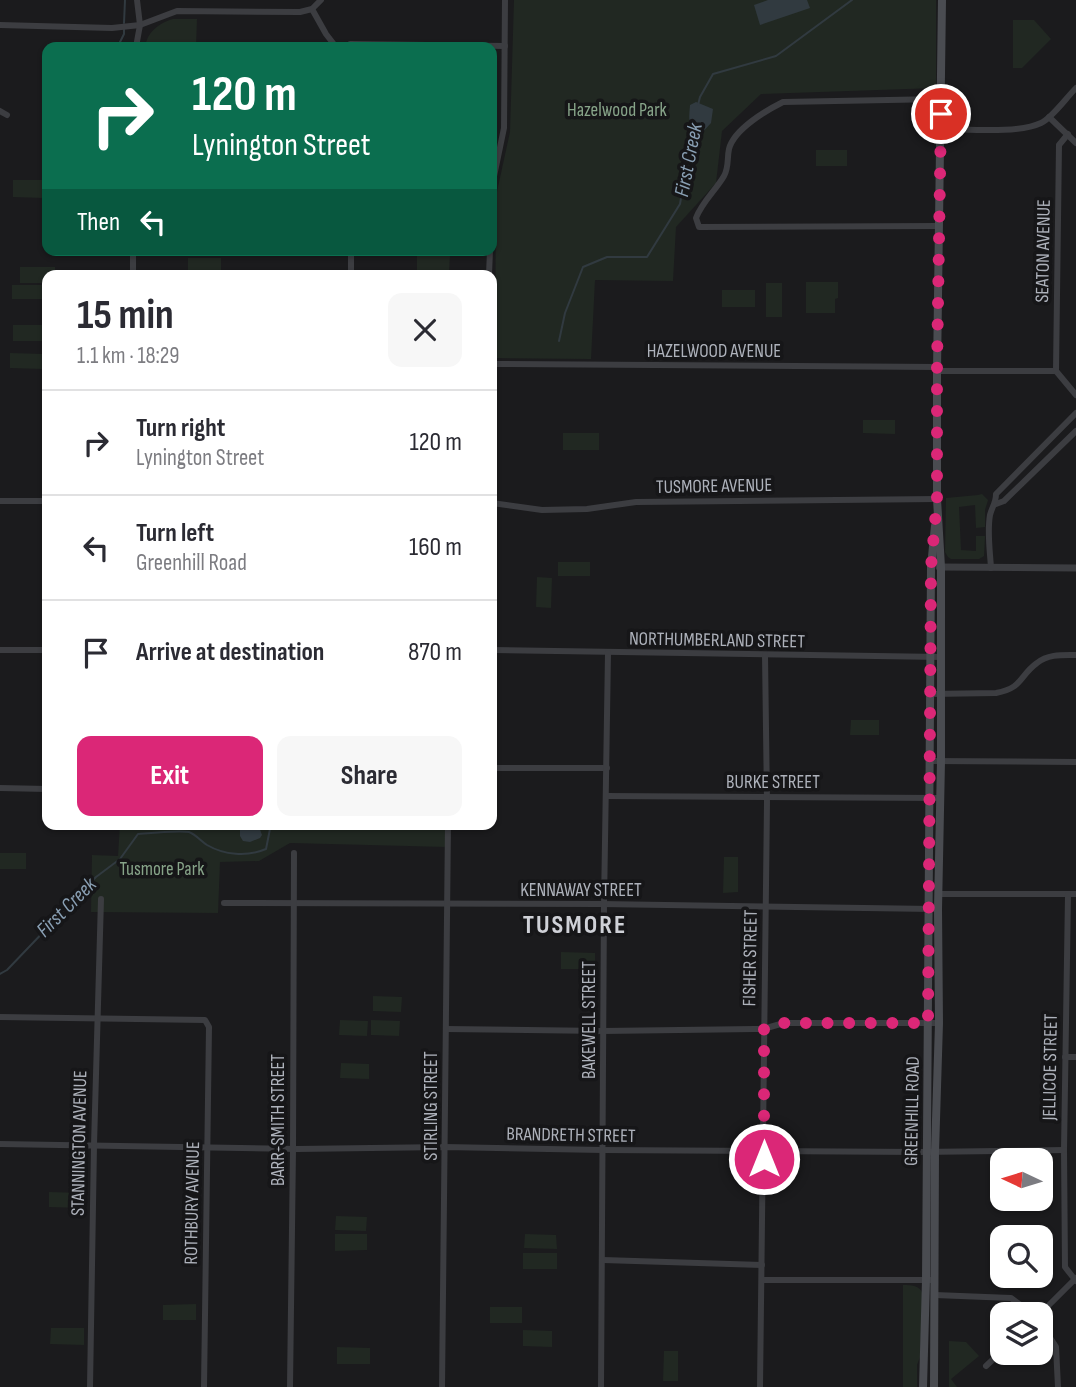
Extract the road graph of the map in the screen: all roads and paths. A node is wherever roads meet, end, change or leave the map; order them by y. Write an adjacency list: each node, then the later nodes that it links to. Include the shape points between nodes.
1 (137, 0): 6 (street)
2 (321, 0): 5 (street)
3 (505, 0): 11 (street)
4 (942, 0): 13 (main road, GREENHILL ROAD)
5 (312, 9): 6 (street, via 177,11); 9 (street)
6 (140, 24): 7 (street); 8 (street)
7 (0, 25)
8 (137, 42)
9 (332, 42)
10 (497, 46): 11 (street)
11 (505, 46): 18 (street, via 504,128)
12 (1076, 88): 14 (street)
13 (941, 99): 15 (main road, GREENHILL ROAD); 19 (street, via 783,102 761,113 730,146 724,176 696,218 699,227)
14 (1049, 117): 15 (street, via 1029,127 1011,129); 16 (street)
15 (941, 129): 19 (main road, GREENHILL ROAD)
16 (1068, 134): 17 (street); 22 (street, SEATON AVENUE, via 1059,145)
17 (1076, 143)
18 (497, 152)
19 (939, 226): 21 (main road, GREENHILL ROAD)
20 (497, 364): 21 (street, HAZELWOOD AVENUE)
21 (937, 369): 22 (street, HAZELWOOD AVENUE); 28 (main road, GREENHILL ROAD)
22 (1056, 371): 23 (street)
23 (1076, 395)
24 (1076, 413): 26 (street)
25 (1076, 430): 27 (street)
26 (1015, 474): 27 (street); 32 (street, via 996,494)
27 (1023, 481): 32 (street)
28 (937, 499): 31 (street, TUSMORE AVENUE, via 636,502 542,510); 33 (main road, GREENHILL ROAD); 34 (main road, GREENHILL ROAD)
29 (0, 501): 30 (street)
30 (42, 501)
31 (497, 504)
32 (996, 504): 35 (street, via 989,518)
33 (931, 567): 34 (street); 43 (main road, GREENHILL ROAD)
34 (941, 567): 35 (street); 44 (main road, GREENHILL ROAD)
35 (991, 568): 36 (street)
36 (1076, 568)
37 (0, 650): 38 (street)
38 (42, 650)
39 (497, 650): 40 (street, NORTHUMBERLAND STREET)
40 (608, 653): 41 (street, NORTHUMBERLAND STREET); 51 (street, BAKEWELL STREET)
41 (765, 655): 43 (street, NORTHUMBERLAND STREET); 55 (street, FISHER STREET)
42 (1076, 655): 46 (street, via 1053,655 1037,662 1007,691)
43 (931, 657): 44 (street, NORTHUMBERLAND STREET); 45 (main road, GREENHILL ROAD)
44 (941, 657): 46 (main road, GREENHILL ROAD)
45 (931, 694): 46 (street); 47 (main road, GREENHILL ROAD)
46 (941, 694): 48 (main road, GREENHILL ROAD)
47 (930, 761): 48 (street); 56 (main road, GREENHILL ROAD)
48 (941, 761): 49 (street); 57 (main road, GREENHILL ROAD)
49 (1076, 762)
50 (497, 768): 51 (street)
51 (607, 768): 54 (street, BAKEWELL STREET)
52 (0, 788): 53 (street)
53 (42, 789)
54 (606, 796): 55 (street, BURKE STREET); 67 (street, BAKEWELL STREET)
55 (768, 796): 56 (street, BURKE STREET); 68 (street, FISHER STREET)
56 (929, 798): 57 (street, BURKE STREET); 69 (main road, GREENHILL ROAD)
57 (940, 798): 60 (main road, GREENHILL ROAD)
58 (448, 830): 66 (street, STIRLING STREET)
59 (294, 853): 65 (street, BARR-SMITH STREET)
60 (939, 894): 62 (street); 70 (main road, GREENHILL ROAD)
61 (1076, 894): 62 (street)
62 (1068, 895): 78 (street, JELLICOE STREET)
63 (101, 899): 72 (street, STANNINGTON AVENUE)
64 (224, 903): 65 (street, KENNAWAY STREET)
65 (294, 904): 66 (street, KENNAWAY STREET); 84 (street, BARR-SMITH STREET)
66 (447, 904): 67 (street, KENNAWAY STREET); 75 (street, STIRLING STREET)
67 (604, 904): 68 (street, KENNAWAY STREET); 77 (street, BAKEWELL STREET)
68 (766, 906): 69 (street, KENNAWAY STREET); 76 (street, FISHER STREET)
69 (927, 909): 70 (street, KENNAWAY STREET); 73 (main road, GREENHILL ROAD)
70 (938, 909): 74 (main road, GREENHILL ROAD)
71 (0, 1017): 72 (street)
72 (97, 1018): 81 (street, STANNINGTON AVENUE); 83 (street, ROTHBURY AVENUE, via 205,1020 209,1027)
73 (928, 1023): 74 (street); 76 (street, via 784,1023); 88 (main road, GREENHILL ROAD)
74 (939, 1023): 88 (main road, GREENHILL ROAD)
75 (446, 1029): 77 (street); 82 (street, STIRLING STREET)
76 (764, 1029): 77 (street); 87 (street, FISHER STREET)
77 (603, 1031): 85 (street, BAKEWELL STREET)
78 (1065, 1057): 79 (street); 86 (street, JELLICOE STREET)
79 (1076, 1057)
80 (0, 1144): 81 (street, BRANDRETH STREET)
81 (94, 1145): 83 (street, BRANDRETH STREET); 100 (street, STANNINGTON AVENUE)
82 (445, 1147): 84 (street, BRANDRETH STREET); 85 (street, BRANDRETH STREET); 103 (street, STIRLING STREET)
83 (208, 1148): 84 (street, BRANDRETH STREET); 101 (street, ROTHBURY AVENUE)
84 (293, 1149): 102 (street, BARR-SMITH STREET)
85 (602, 1150): 87 (street, BRANDRETH STREET); 89 (street, BAKEWELL STREET)
86 (1064, 1150): 88 (street, BRANDRETH STREET); 91 (street, JELLICOE STREET, via 1065,1266)
87 (764, 1151): 88 (street, BRANDRETH STREET); 90 (street, FISHER STREET)
88 (930, 1152): 93 (main road, GREENHILL ROAD)
89 (603, 1260): 90 (street); 104 (street, BAKEWELL STREET)
90 (762, 1265): 92 (street, FISHER STREET)
91 (1075, 1279): 96 (street)
92 (762, 1280): 93 (street); 105 (street, FISHER STREET)
93 (930, 1280): 94 (main road, GREENHILL ROAD); 106 (main road, GREENHILL ROAD)
94 (935, 1295): 95 (street, via 1011,1298); 107 (main road, GREENHILL ROAD)
95 (1016, 1302)
96 (1052, 1302)
97 (1053, 1342): 108 (street)
98 (990, 1362): 99 (street)
99 (986, 1366)
100 (90, 1387)
101 (204, 1387)
102 (290, 1387)
103 (442, 1387)
104 (601, 1387)
105 (760, 1387)
106 (923, 1387)
107 (934, 1387)
108 (1058, 1387)

